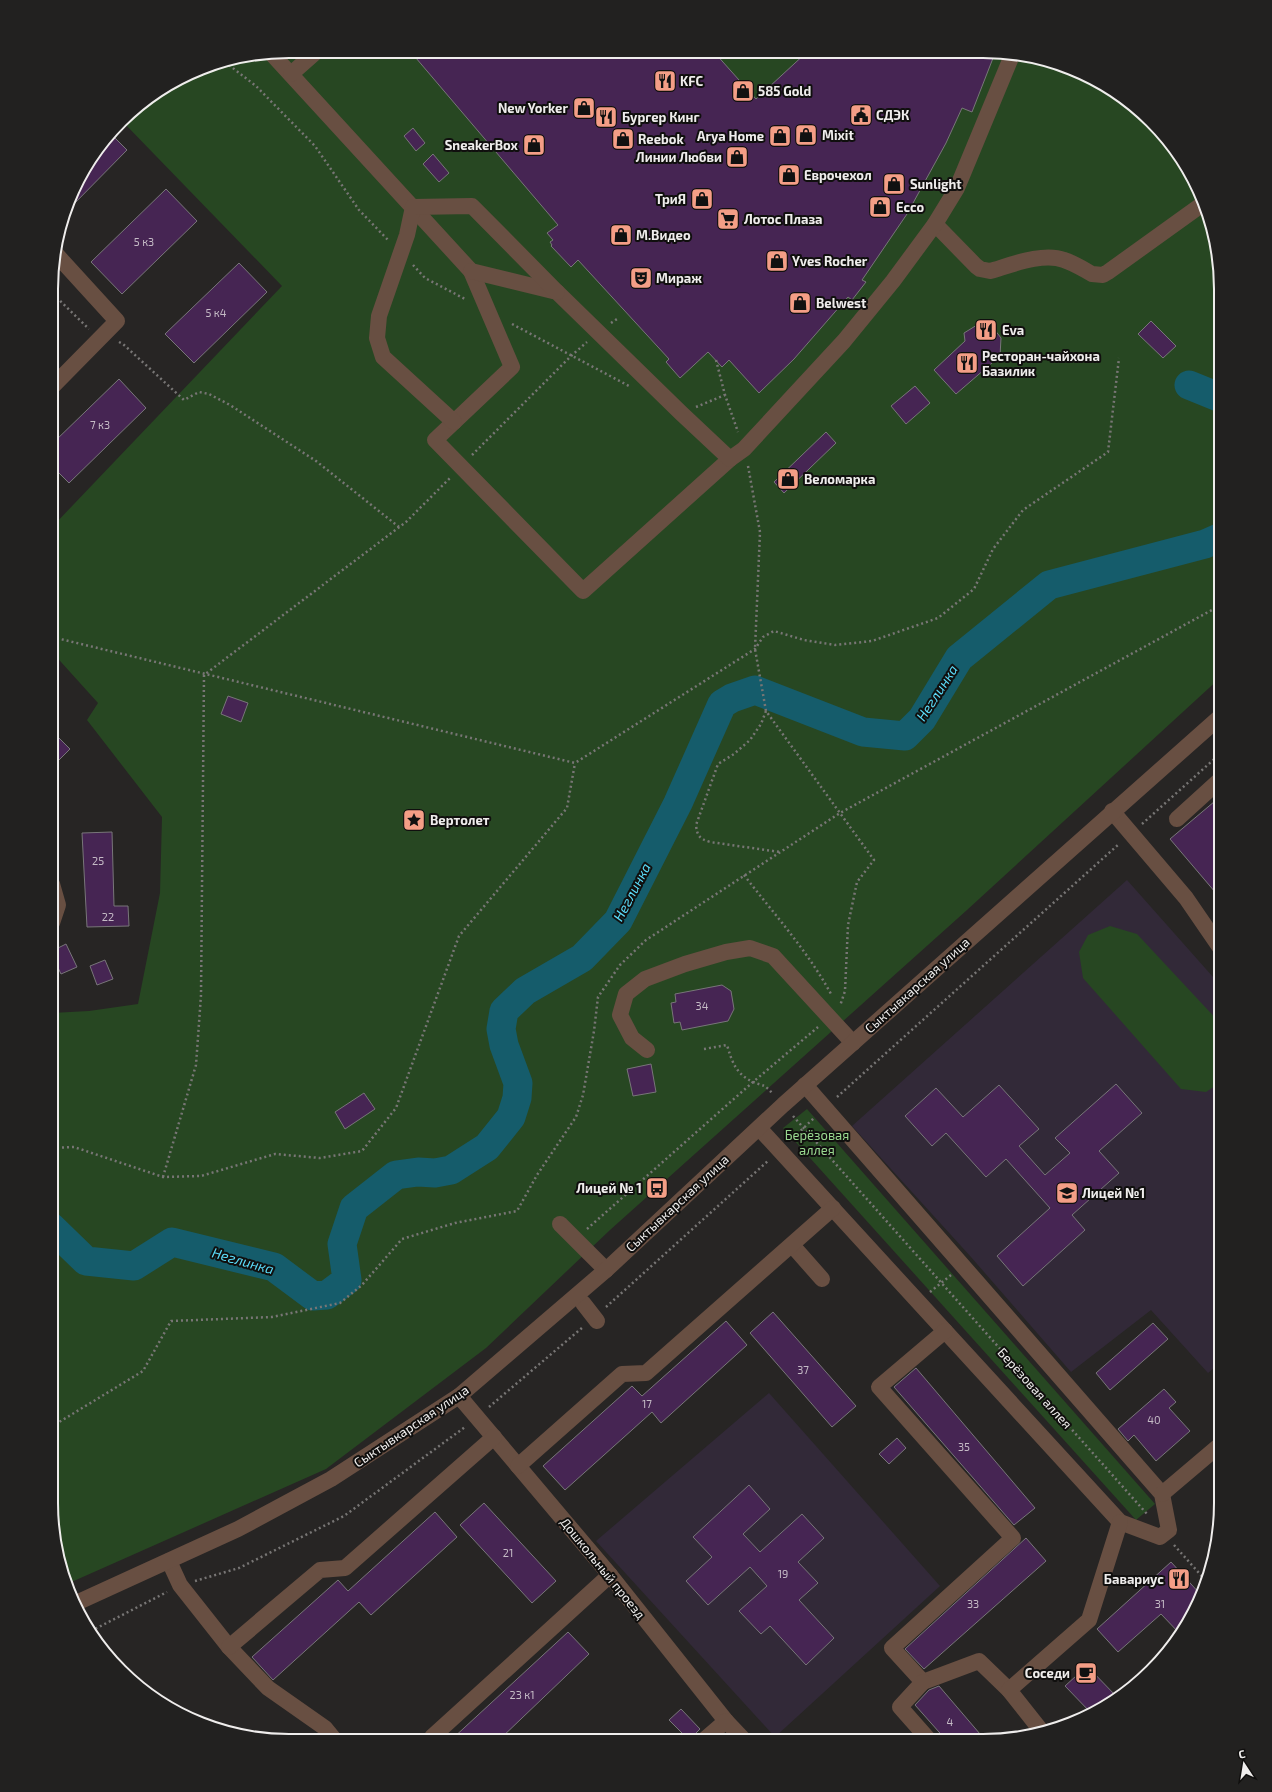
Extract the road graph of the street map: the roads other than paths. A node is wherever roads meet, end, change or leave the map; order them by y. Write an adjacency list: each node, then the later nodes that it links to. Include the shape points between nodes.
1 (276, 58): 4 (street)
2 (309, 58): 4 (street)
3 (1010, 60): 7 (street, via 957,188)
4 (290, 74): 5 (street)
5 (413, 207): 9 (street); 10 (street, via 472,206); 12 (street, via 407,235 379,316 377,338 383,357)
6 (1199, 207): 7 (street, via 1108,272 1097,276 1062,259 1045,258 1024,261 990,272 985,271 976,266)
7 (935, 224): 13 (street, via 844,341 744,449)
8 (60, 259): 11 (street, via 117,321)
9 (471, 271): 10 (street); 12 (street, via 512,367)
10 (557, 292): 13 (street)
11 (58, 381)
12 (454, 422): 13 (street, via 435,440 583,591)
13 (730, 459)
14 (1214, 722): 16 (street, Сыктывкарская улица)
15 (1214, 785): 17 (street)
16 (1112, 811): 18 (street, via 1186,898); 19 (street, Сыктывкарская улица)
17 (1177, 819)
18 (1214, 938)
19 (853, 1043): 20 (street, via 832,1010 772,956 750,948 685,964 645,979 626,994 620,1015 632,1038); 21 (street, Сыктывкарская улица)
20 (647, 1050)
21 (805, 1086): 22 (street, Сыктывкарская улица); 35 (street, Берёзовая аллея)
22 (759, 1128): 23 (street, Берёзовая аллея); 26 (street, Сыктывкарская улица)
23 (833, 1208): 25 (street); 30 (street, Берёзовая аллея)
24 (560, 1224): 26 (street)
25 (792, 1245): 27 (street); 34 (street, via 646,1373 622,1374)
26 (606, 1270): 31 (street, Сыктывкарская улица)
27 (822, 1279)
28 (583, 1303): 29 (street)
29 (597, 1321)
30 (945, 1331): 36 (street, Берёзовая аллея); 41 (street, via 879,1386 1013,1538 892,1648)
31 (459, 1396): 32 (street, Дошкольный проезд); 37 (street, Сыктывкарская улица, via 331,1479 238,1529)
32 (494, 1437): 34 (street, Дошкольный проезд); 40 (street, via 345,1568 320,1570)
33 (1214, 1449): 35 (street)
34 (518, 1466): 38 (street, Дошкольный проезд)
35 (1162, 1494): 36 (street, via 1167,1532 1160,1537)
36 (1120, 1522): 42 (street, via 1089,1620)
37 (169, 1561): 39 (street, Сыктывкарская улица); 40 (street, via 180,1585)
38 (610, 1575): 43 (street, Дошкольный проезд); 46 (street)
39 (80, 1601)
40 (229, 1647): 45 (street, via 268,1688)
41 (923, 1682): 42 (street, via 979,1661); 49 (street, via 900,1707)
42 (1008, 1690): 44 (street)
43 (726, 1721): 47 (street); 48 (street, Дошкольный проезд)
44 (1038, 1727)
45 (330, 1734)
46 (436, 1734)
47 (711, 1734)
48 (738, 1734)
49 (924, 1734)

